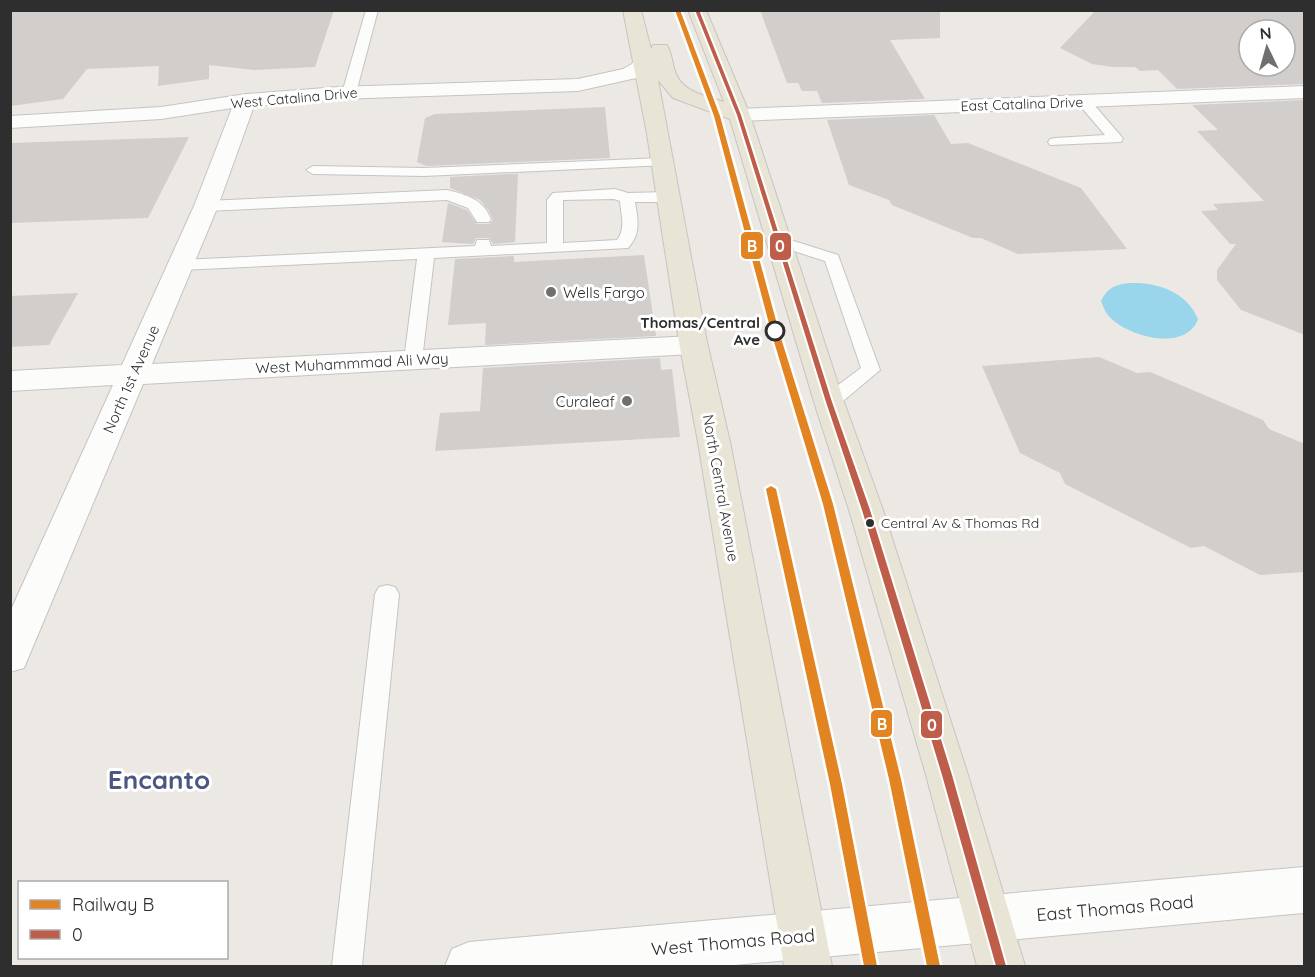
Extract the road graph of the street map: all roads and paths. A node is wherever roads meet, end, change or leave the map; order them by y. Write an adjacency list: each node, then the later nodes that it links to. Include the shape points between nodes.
1 (372, 10): 7 (lane)
2 (697, 10): 11 (main road)
3 (633, 17): 4 (main road, North Central Avenue); 11 (main road, via 656,37 669,84 680,94)
4 (645, 58): 5 (street, West Catalina Drive, via 629,74); 8 (main road, North Central Avenue)
5 (578, 85): 7 (street, West Catalina Drive); 8 (street, West Catalina Drive)
6 (1305, 92): 10 (street, East Catalina Drive)
7 (349, 93): 9 (street, West Catalina Drive)
8 (638, 98): 14 (main road, North Central Avenue)
9 (246, 100): 12 (street, West Catalina Drive, via 161,112); 18 (street, North 1st Avenue)
10 (1083, 101): 11 (street, East Catalina Drive); 13 (lane, via 1116,139)
11 (738, 115): 20 (main road)
12 (10, 122)
13 (1055, 142)
14 (662, 162): 15 (lane, via 424,172); 16 (main road, North Central Avenue)
15 (313, 170)
16 (668, 197): 17 (lane); 24 (main road, North Central Avenue)
17 (627, 198): 21 (lane, via 630,234 622,245); 21 (lane, via 615,194 558,196)
18 (206, 206): 19 (lane, via 447,195 465,198); 23 (street, North 1st Avenue)
19 (483, 219)
20 (778, 241): 28 (main road); 28 (lane, via 832,258 872,370)
21 (555, 249): 22 (lane, via 483,247)
22 (426, 253): 23 (lane); 25 (lane)
23 (181, 265): 26 (street, North 1st Avenue)
24 (693, 345): 25 (street, West Muhammmad Ali Way); 34 (main road, North Central Avenue)
25 (413, 360): 26 (street, West Muhammmad Ali Way)
26 (134, 375): 27 (street, West Muhammmad Ali Way); 30 (street, North 1st Avenue)
27 (10, 381)
28 (829, 402): 32 (main road, via 867,510)
29 (387, 594): 35 (lane)
30 (10, 656)
31 (1305, 890): 32 (street, East Thomas Road)
32 (988, 919): 33 (street, East Thomas Road); 37 (main road)
33 (926, 924): 34 (street, West Thomas Road)
34 (805, 951): 36 (street, West Thomas Road)
35 (347, 966)
36 (469, 966)
37 (1001, 966)

